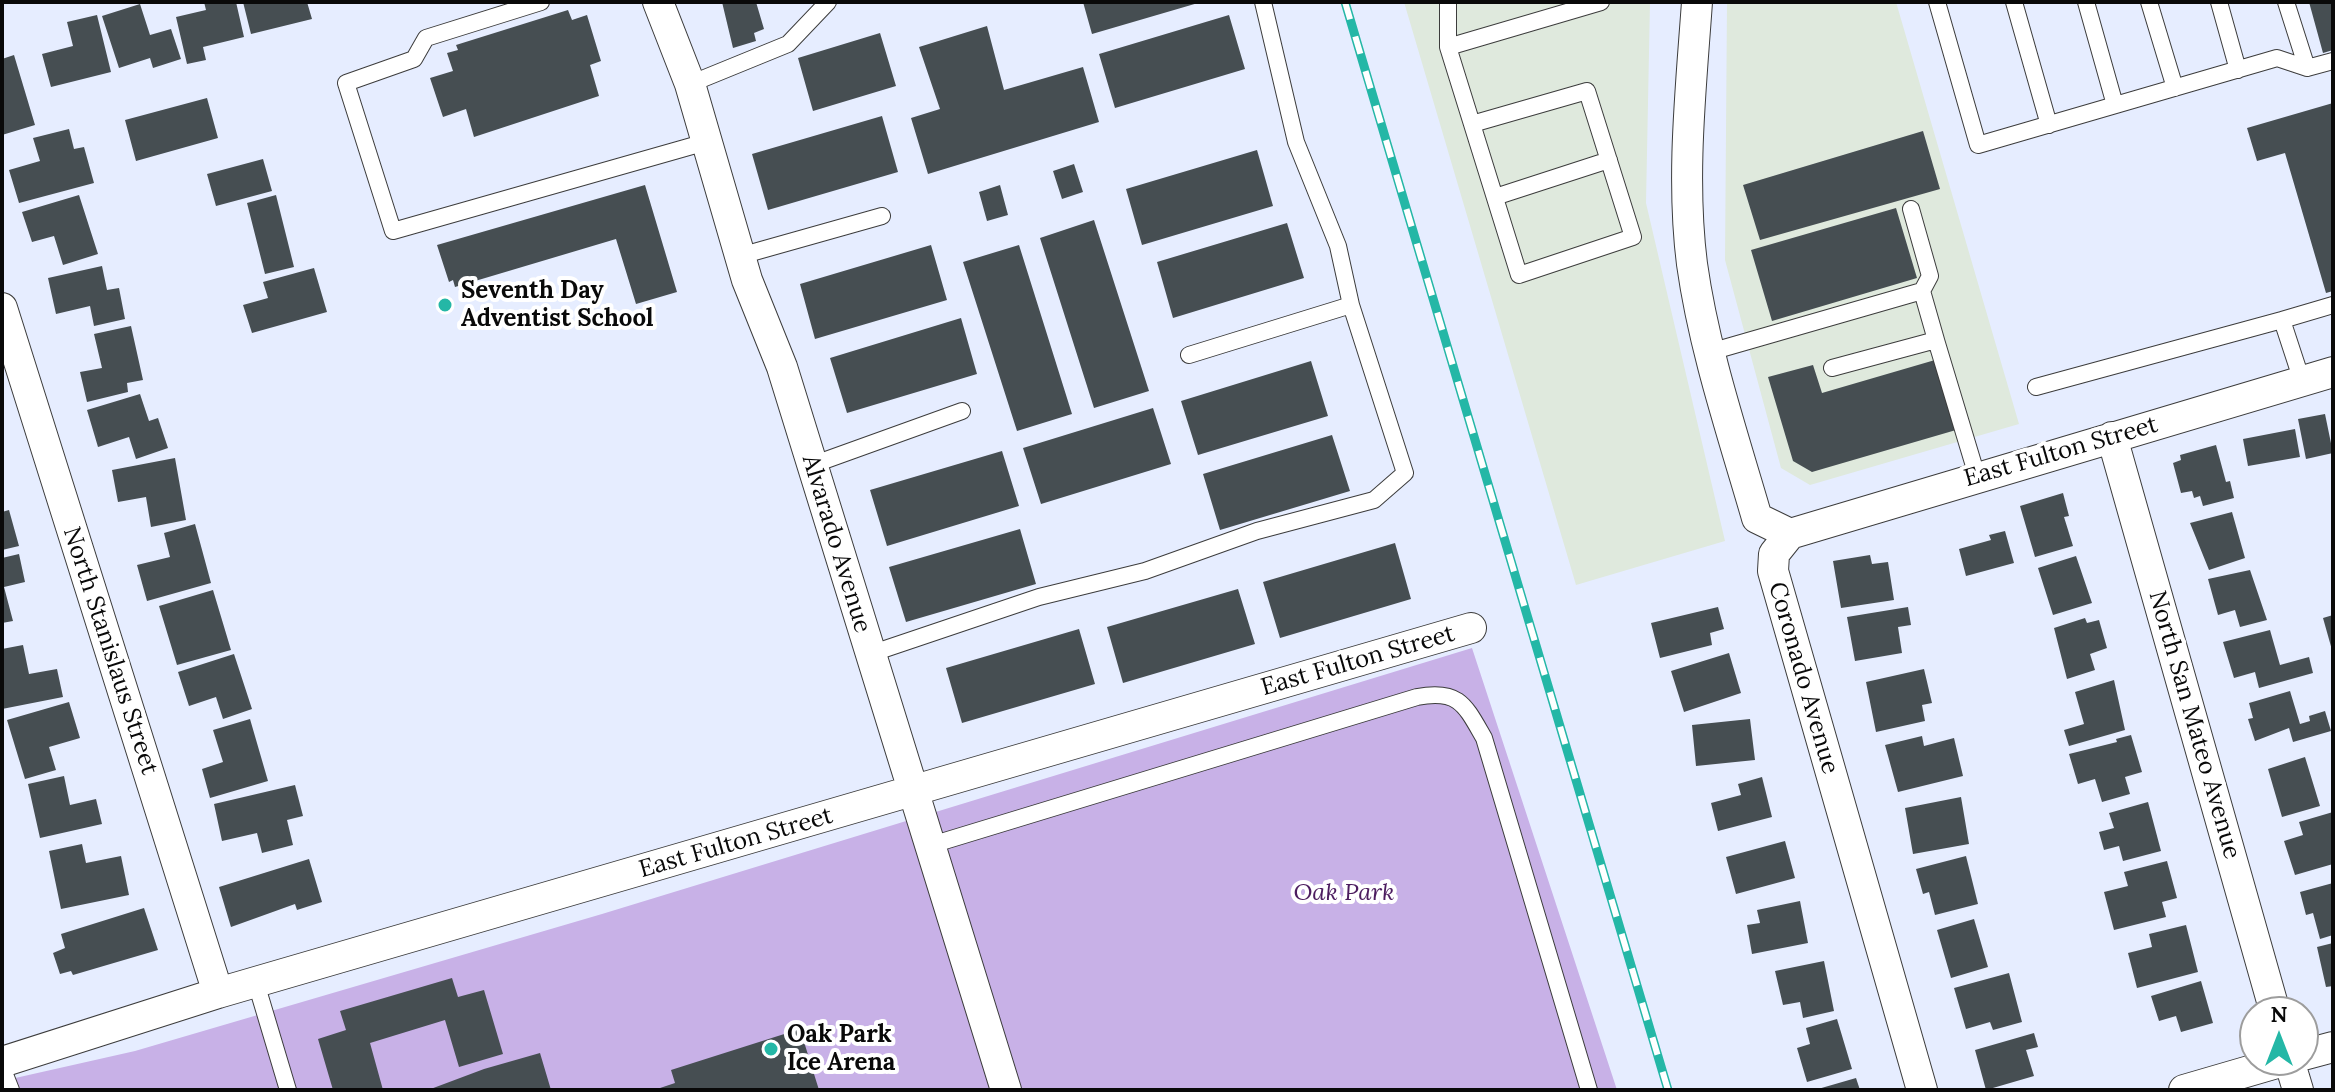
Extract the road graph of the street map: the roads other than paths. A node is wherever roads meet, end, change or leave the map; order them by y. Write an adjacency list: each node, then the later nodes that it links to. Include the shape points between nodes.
1 (541, 2): 23 (lane, via 426,38 414,59 346,83 393,231)
2 (658, 2): 18 (street, Alvarado Avenue)
3 (828, 2): 18 (lane, via 788,44)
4 (1263, 2): 30 (lane, via 1296,142 1338,246)
5 (1448, 2): 14 (lane)
6 (1601, 2): 14 (lane)
7 (1697, 2): 35 (street, via 1687,191 1692,264)
8 (1937, 2): 22 (lane, via 1978,145)
9 (2014, 2): 22 (lane)
10 (2086, 2): 20 (lane)
11 (2149, 2): 19 (lane)
12 (2219, 2): 17 (lane)
13 (2286, 2): 16 (lane)
14 (1448, 47): 21 (lane)
15 (2333, 61): 16 (lane)
16 (2307, 68): 17 (lane, via 2277,58)
17 (2238, 70): 19 (lane)
18 (690, 84): 23 (street, Alvarado Avenue)
19 (2175, 88): 20 (lane)
20 (2115, 105): 22 (lane)
21 (1472, 124): 24 (lane, via 1587,91); 25 (lane)
22 (2049, 125)
23 (706, 142): 28 (street, Alvarado Avenue)
24 (1609, 160): 25 (lane); 25 (lane, via 1633,237 1519,275)
25 (1495, 197)
26 (1911, 209): 29 (lane, via 1930,276)
27 (882, 216): 28 (lane)
28 (740, 256): 43 (street, Alvarado Avenue)
29 (1922, 291): 34 (lane); 35 (lane)
30 (1351, 305): 36 (lane); 47 (lane, via 1405,473 1374,500 1257,531 1145,571 1039,597)
31 (2333, 305): 33 (lane)
32 (2, 308): 51 (street, North Stanislaus Street)
33 (2282, 320): 39 (lane); 40 (lane)
34 (1936, 340): 37 (lane); 44 (lane)
35 (1710, 352): 45 (street, via 1757,518)
36 (1189, 355)
37 (1832, 368)
38 (2333, 372): 39 (street, East Fulton Street)
39 (2302, 381): 42 (street, East Fulton Street)
40 (2036, 387)
41 (962, 411): 43 (lane)
42 (2112, 437): 44 (street, East Fulton Street); 52 (street, North San Mateo Avenue)
43 (812, 465): 47 (street, Alvarado Avenue)
44 (1977, 476): 45 (street, East Fulton Street)
45 (1790, 534): 59 (street, Coronado Avenue, via 1774,554 1773,571)
46 (1471, 628): 48 (street, East Fulton Street)
47 (870, 654): 48 (street, Alvarado Avenue)
48 (911, 793): 49 (street, Alvarado Avenue); 50 (street, East Fulton Street)
49 (928, 846): 57 (street, Alvarado Avenue); 58 (lane, via 1417,697 1450,696 1466,706 1484,738)
50 (256, 983): 51 (street, East Fulton Street); 56 (lane)
51 (218, 993): 53 (street, East Fulton Street)
52 (2270, 996)
53 (2, 1065): 55 (lane)
54 (2239, 1074): 60 (street)
55 (11, 1090)
56 (288, 1090)
57 (1006, 1090)
58 (1589, 1090)
59 (1922, 1090)
60 (2184, 1090)

